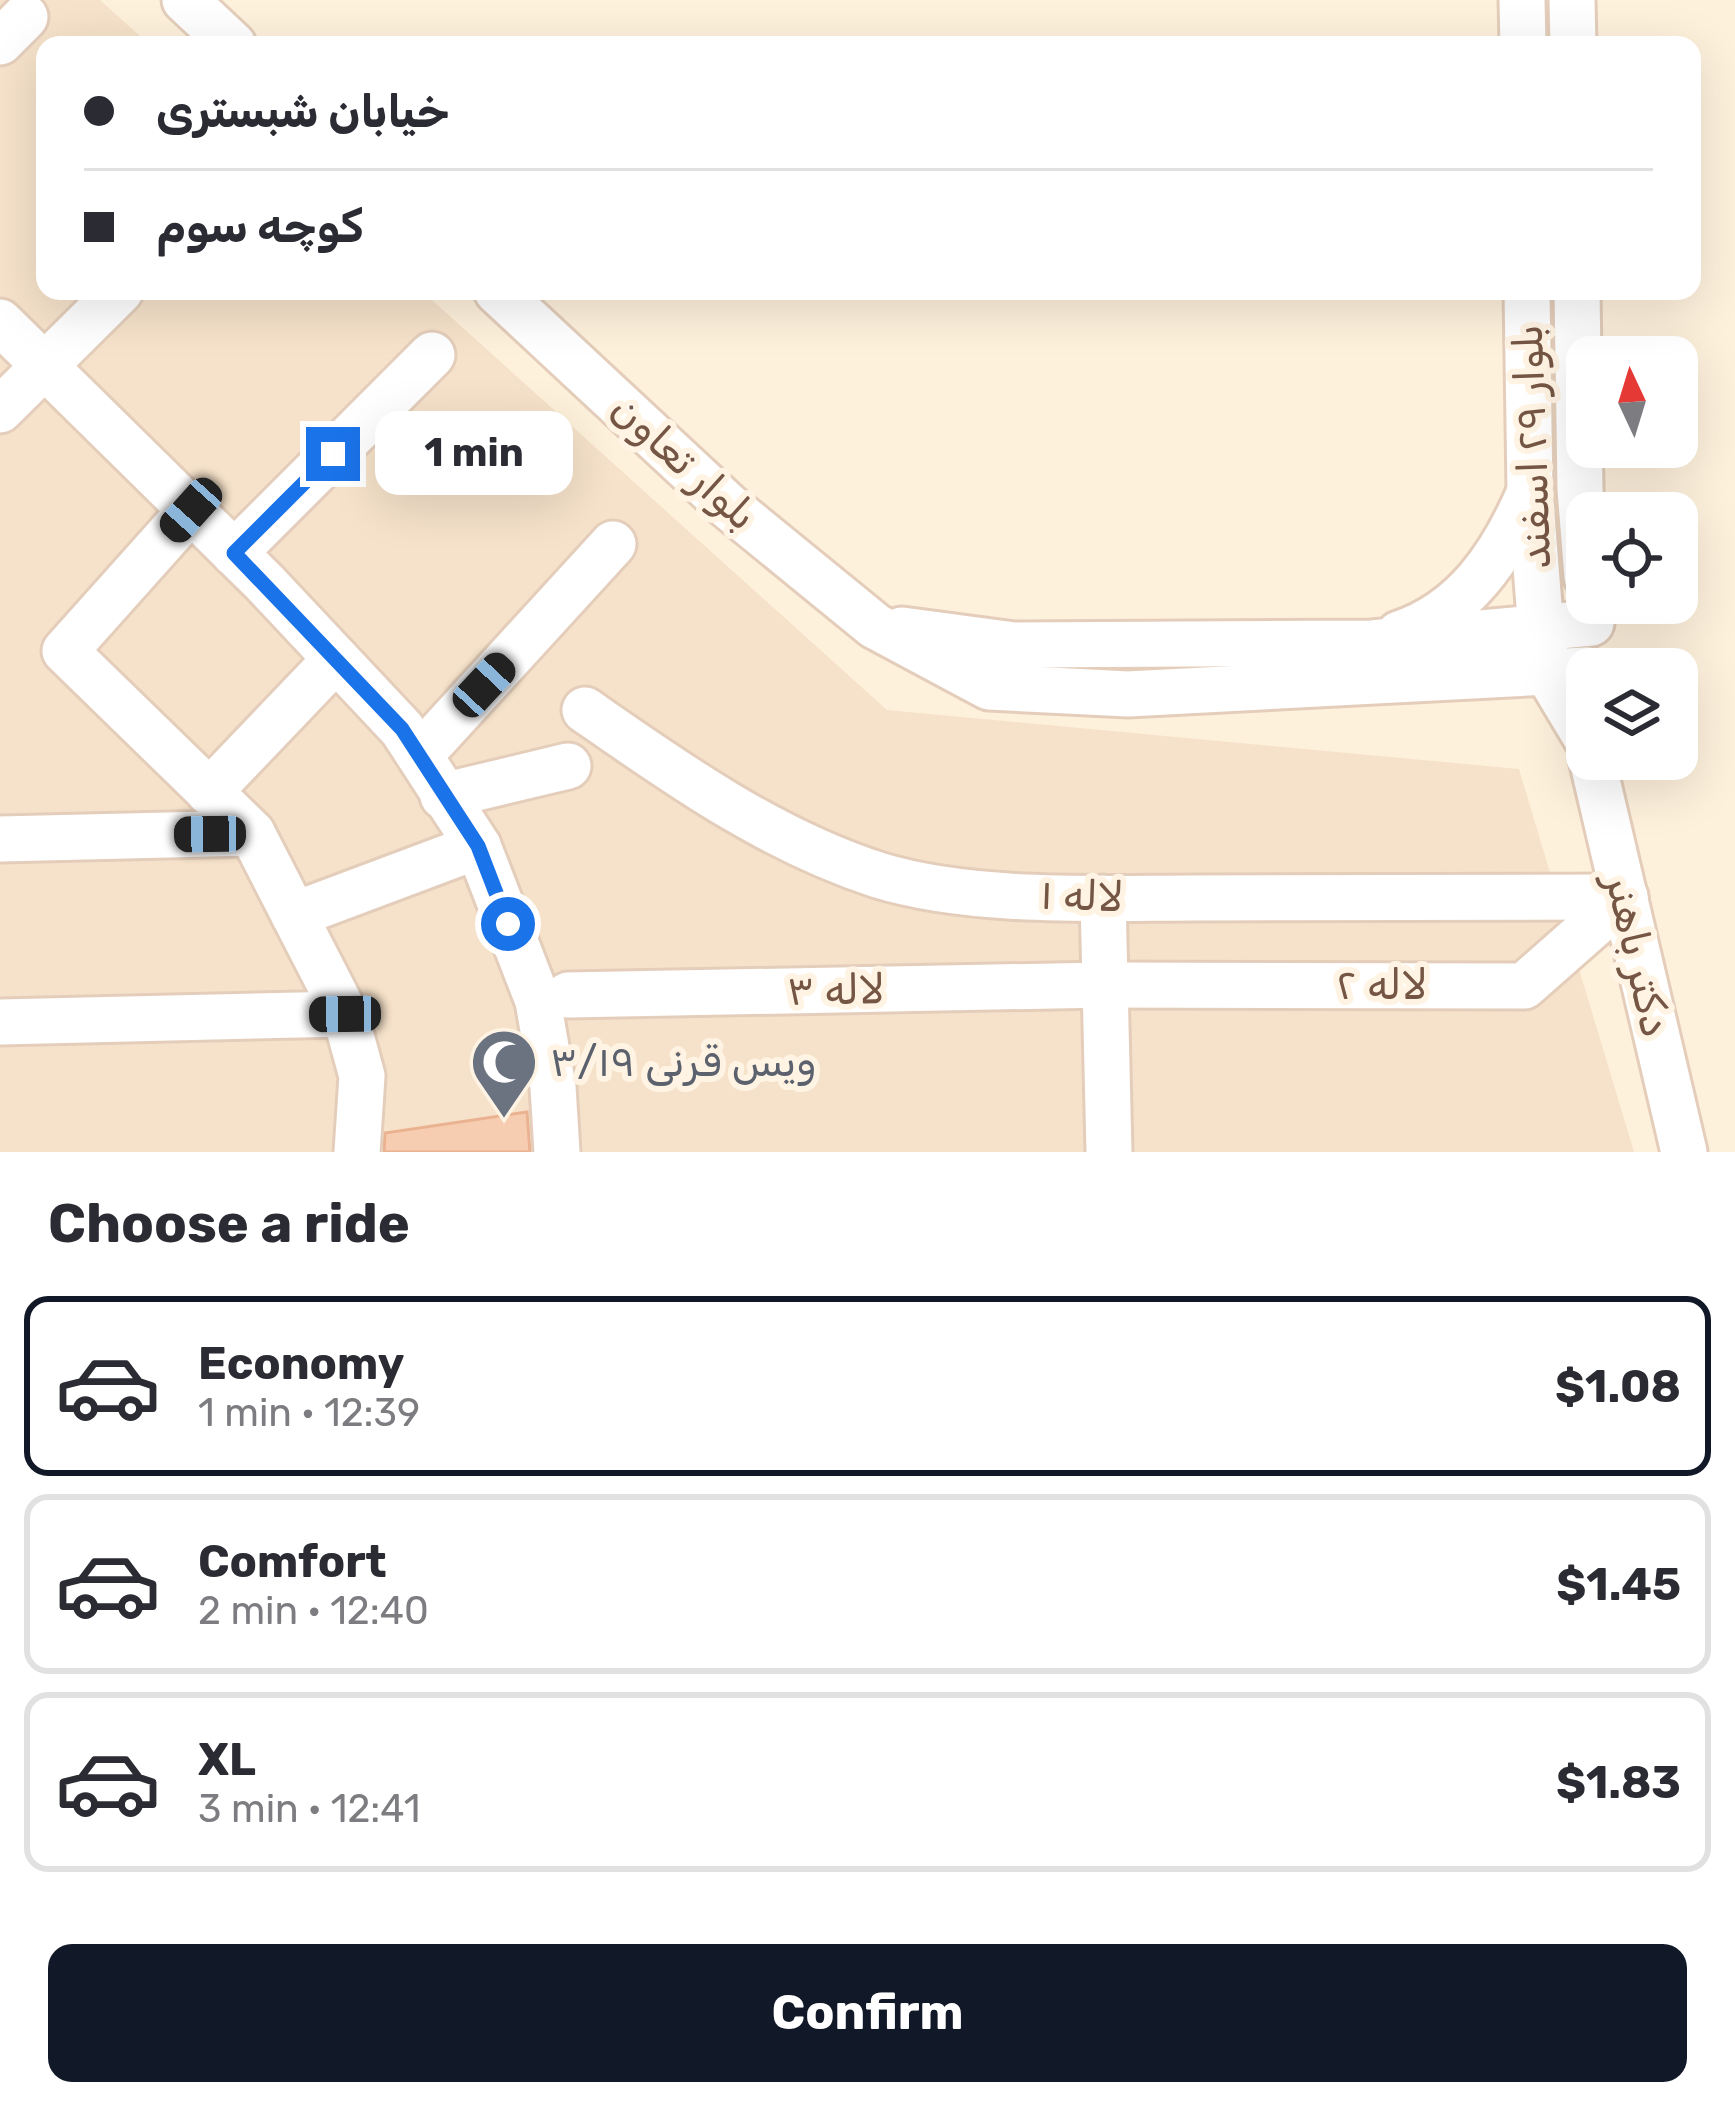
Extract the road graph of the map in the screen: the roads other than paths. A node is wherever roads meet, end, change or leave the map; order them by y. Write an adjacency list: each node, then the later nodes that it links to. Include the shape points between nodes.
1 (184, 0): 4 (street)
2 (1522, 0): 5 (street)
3 (1572, 0): 6 (street)
4 (223, 36)
5 (1523, 36)
6 (1573, 36)
7 (111, 300): 13 (street)
8 (507, 300): 21 (street, بلوار تعاون, via 728,506)
9 (1527, 300): 15 (street, بلوار ۲۹ اسفند)
10 (1577, 300): 16 (street, بلوار ۲۹ اسفند)
11 (0, 322): 13 (street)
12 (433, 355): 19 (street)
13 (45, 366): 14 (street); 17 (street)
14 (0, 410)
15 (1530, 492): 22 (street, بلوار ۲۹ اسفند); 23 (street, via 1467,595 1416,628)
16 (1580, 492)
17 (191, 510): 19 (street); 31 (street, via 65,651)
18 (614, 544): 28 (street)
19 (234, 553): 25 (street)
20 (1566, 621): 22 (street)
21 (875, 626): 23 (street, via 1014,645); 26 (street, بلوار تعاون, via 989,687 1128,694)
22 (1541, 630): 23 (street); 24 (street, بلوار ۲۹ اسفند)
23 (1372, 643)
24 (1566, 653)
25 (336, 658): 28 (street); 31 (street)
26 (1566, 671)
27 (585, 710): 37 (street, لاله ۱, via 804,847 883,876 972,891)
28 (420, 755): 32 (street)
29 (568, 766): 32 (street)
30 (1597, 780): 36 (street, دکتر باهنر)
31 (209, 792): 33 (street)
32 (443, 796): 35 (street)
33 (252, 833): 34 (street); 38 (street)
34 (0, 838)
35 (478, 846): 38 (street); 44 (street, via 538,1001)
36 (1625, 897): 37 (street, لاله ۱); 39 (street, لاله ۲, via 1525,986); 46 (street, دکتر باهنر)
37 (1103, 898): 39 (street)
38 (294, 915): 41 (street)
39 (1105, 985): 40 (street, لاله ۳); 45 (street)
40 (568, 995)
41 (345, 1014): 42 (street); 43 (street, via 362,1076)
42 (0, 1022)
43 (357, 1152)
44 (557, 1152)
45 (1109, 1152)
46 (1684, 1152)

